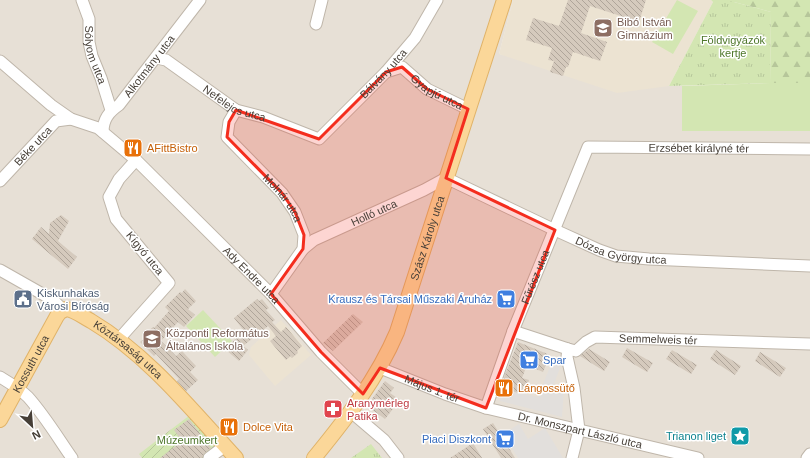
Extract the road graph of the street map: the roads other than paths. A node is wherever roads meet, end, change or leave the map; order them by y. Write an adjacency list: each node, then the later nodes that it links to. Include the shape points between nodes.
1 (82, 0): 11 (street, Sólyom utca, via 89,19 92,56)
2 (200, 0): 7 (street, Alkotmány utca)
3 (322, 0): 6 (street)
4 (437, 0): 9 (street, Bálvány utca, via 415,38)
5 (504, 0): 10 (main road, Szász Károly utca)
6 (316, 24)
7 (156, 58): 11 (street, Alkotmány utca, via 119,105); 12 (street, Nefelejcs utca, via 166,60)
8 (0, 61): 13 (street)
9 (386, 72): 10 (street, Gyapjú utca, via 402,67 428,89); 15 (street, Bálvány utca)
10 (468, 109): 19 (main road, Szász Károly utca)
11 (111, 110): 14 (street, Alkotmány utca)
12 (236, 110): 15 (street, Nefelejcs utca, via 263,116); 22 (street, Molnár utca, via 229,122 227,137 282,193 295,212 304,235)
13 (71, 119): 14 (street); 20 (street, Béke utca, via 56,121)
14 (100, 130): 18 (street, Ady Endre utca)
15 (319, 139)
16 (588, 147): 17 (street, Erzsébet királyné tér); 21 (street, Fűrész utca)
17 (810, 149)
18 (136, 160): 25 (street, Ady Endre utca); 28 (street, Kígyó utca, via 109,197 116,219 169,283)
19 (446, 178): 21 (street, Dózsa György utca); 22 (street, Holló utca, via 314,240); 31 (main road, Szász Károly utca, via 397,332)
20 (0, 181)
21 (555, 230): 23 (street, Dózsa György utca, via 616,256); 27 (street, Fűrész utca)
22 (303, 249): 25 (street)
23 (810, 266)
24 (0, 270): 26 (street, Köztársaság utca, via 53,300)
25 (271, 294): 34 (street, Ady Endre utca, via 321,352)
26 (63, 310): 28 (main road, Köztársaság utca, via 73,311); 33 (main road, Kossuth utca, via 57,316)
27 (513, 331): 30 (street); 35 (street, Fűrész utca)
28 (120, 339): 39 (main road, Köztársaság utca, via 165,381)
29 (810, 344): 30 (street, Semmelweis tér, via 596,337 576,351)
30 (568, 350): 38 (street)
31 (380, 368): 34 (main road, Szász Károly utca); 35 (street, Május 1. tér)
32 (0, 378): 33 (street)
33 (17, 388): 37 (main road, Kossuth utca); 41 (street, via 28,397)
34 (363, 394): 36 (main road, Szász Károly utca)
35 (486, 408): 38 (street, Dr. Monszpart László utca)
36 (350, 411): 44 (main road, Szász Károly utca); 45 (street, via 384,440)
37 (0, 420)
38 (579, 430): 46 (street); 47 (street, Dr. Monszpart László utca)
39 (225, 446): 42 (street); 43 (main road, Köztársaság utca)
40 (810, 454): 48 (street)
41 (72, 458)
42 (209, 458)
43 (236, 458)
44 (314, 458)
45 (398, 458)
46 (572, 458)
47 (698, 458)
48 (807, 458)

